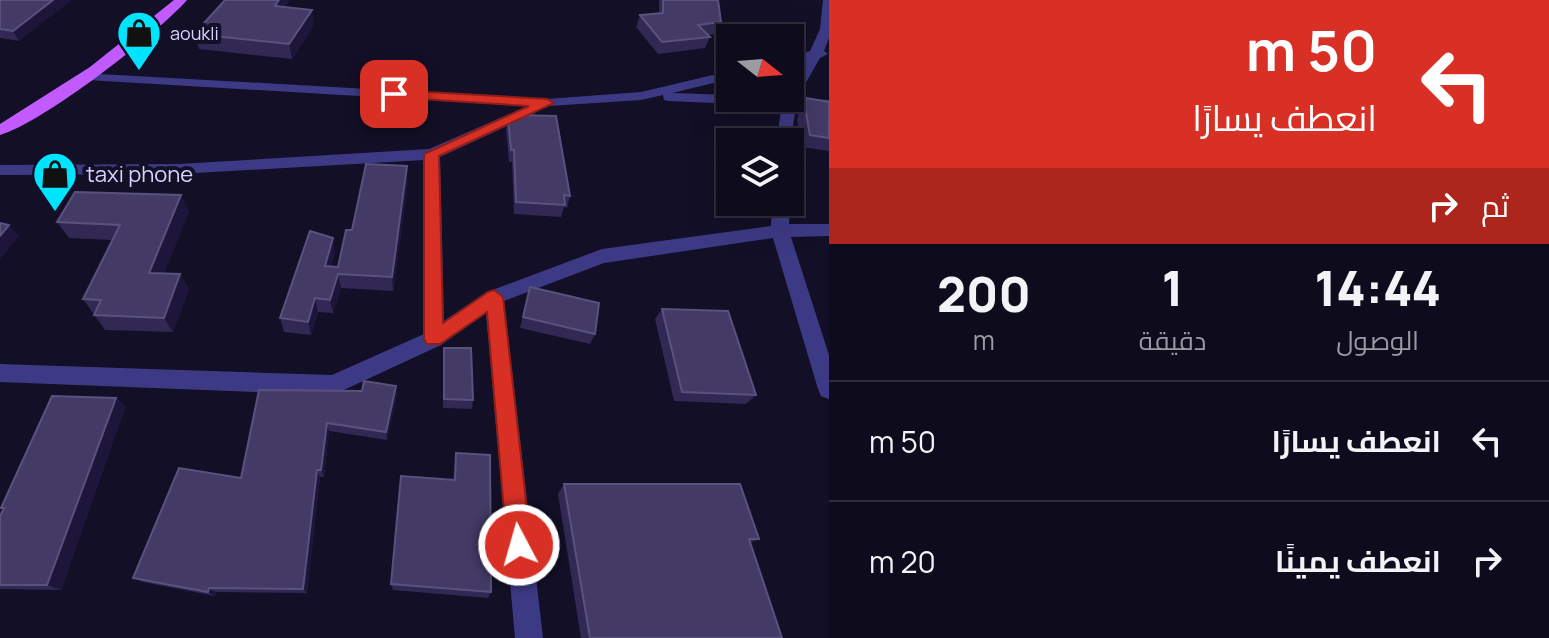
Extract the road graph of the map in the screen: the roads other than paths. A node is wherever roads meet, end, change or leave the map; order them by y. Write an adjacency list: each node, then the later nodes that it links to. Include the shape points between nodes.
1 (181, 0): 4 (main road)
2 (829, 0): 3 (street)
3 (823, 55): 6 (street)
4 (87, 76): 10 (street); 12 (main road)
5 (716, 78): 7 (street)
6 (804, 80)
7 (641, 96): 8 (street); 10 (street)
8 (716, 98)
9 (804, 101): 11 (street)
10 (547, 103): 13 (street)
11 (829, 104)
12 (0, 130)
13 (432, 154): 14 (street, via 179,169); 19 (street)
14 (3, 172)
15 (781, 216): 17 (street)
16 (829, 230): 17 (street)
17 (780, 231): 18 (street, via 602,256); 21 (street)
18 (494, 297): 19 (street); 22 (street)
19 (434, 339): 20 (street, via 333,385)
20 (0, 373)
21 (829, 389)
22 (529, 638)

